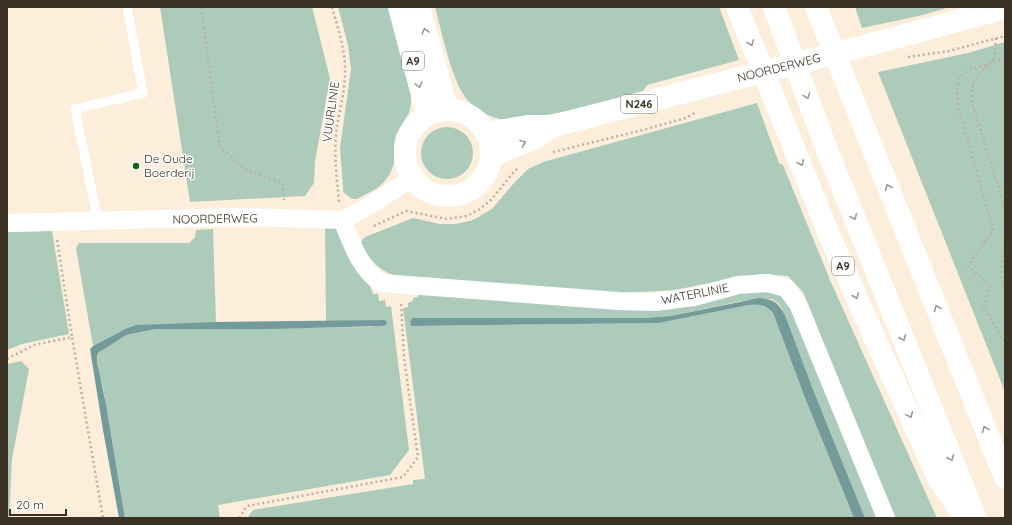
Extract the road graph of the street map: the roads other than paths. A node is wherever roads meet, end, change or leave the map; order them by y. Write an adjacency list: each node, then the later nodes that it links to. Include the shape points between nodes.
1 (127, 7): 14 (lane, via 143,93 75,109)
2 (399, 7): 8 (main road, A9, one-way to 8)
3 (419, 7): 8 (main road, A9, one-way to 3)
4 (737, 7): 18 (main road, A9, one-way to 18, via 866,319 938,478)
5 (774, 7): 19 (main road, A9, one-way to 19, via 826,145)
6 (1005, 8): 9 (main road, NOORDERWEG / N246)
7 (819, 13): 16 (main road, one-way to 7)
8 (437, 112): 10 (main road, via 463,112 477,120); 12 (main road, via 415,124 407,136 404,151 406,165)
9 (553, 126): 10 (main road, NOORDERWEG / N246, via 528,126); 11 (main road, NOORDERWEG / N246, one-way to 9, via 533,139)
10 (487, 133): 11 (main road)
11 (491, 156): 12 (main road, via 487,170 479,183 467,192 452,196 437,195 423,189)
12 (412, 178): 13 (street, NOORDERWEG)
13 (342, 220): 14 (street, NOORDERWEG, via 244,217); 17 (street, WATERLINIE, via 359,257 372,277 381,283 655,302 694,297 738,285 768,283 786,288 798,304)
14 (98, 221): 15 (street, NOORDERWEG)
15 (7, 223)
16 (1005, 478)
17 (886, 518)
18 (965, 518)
19 (976, 518)

